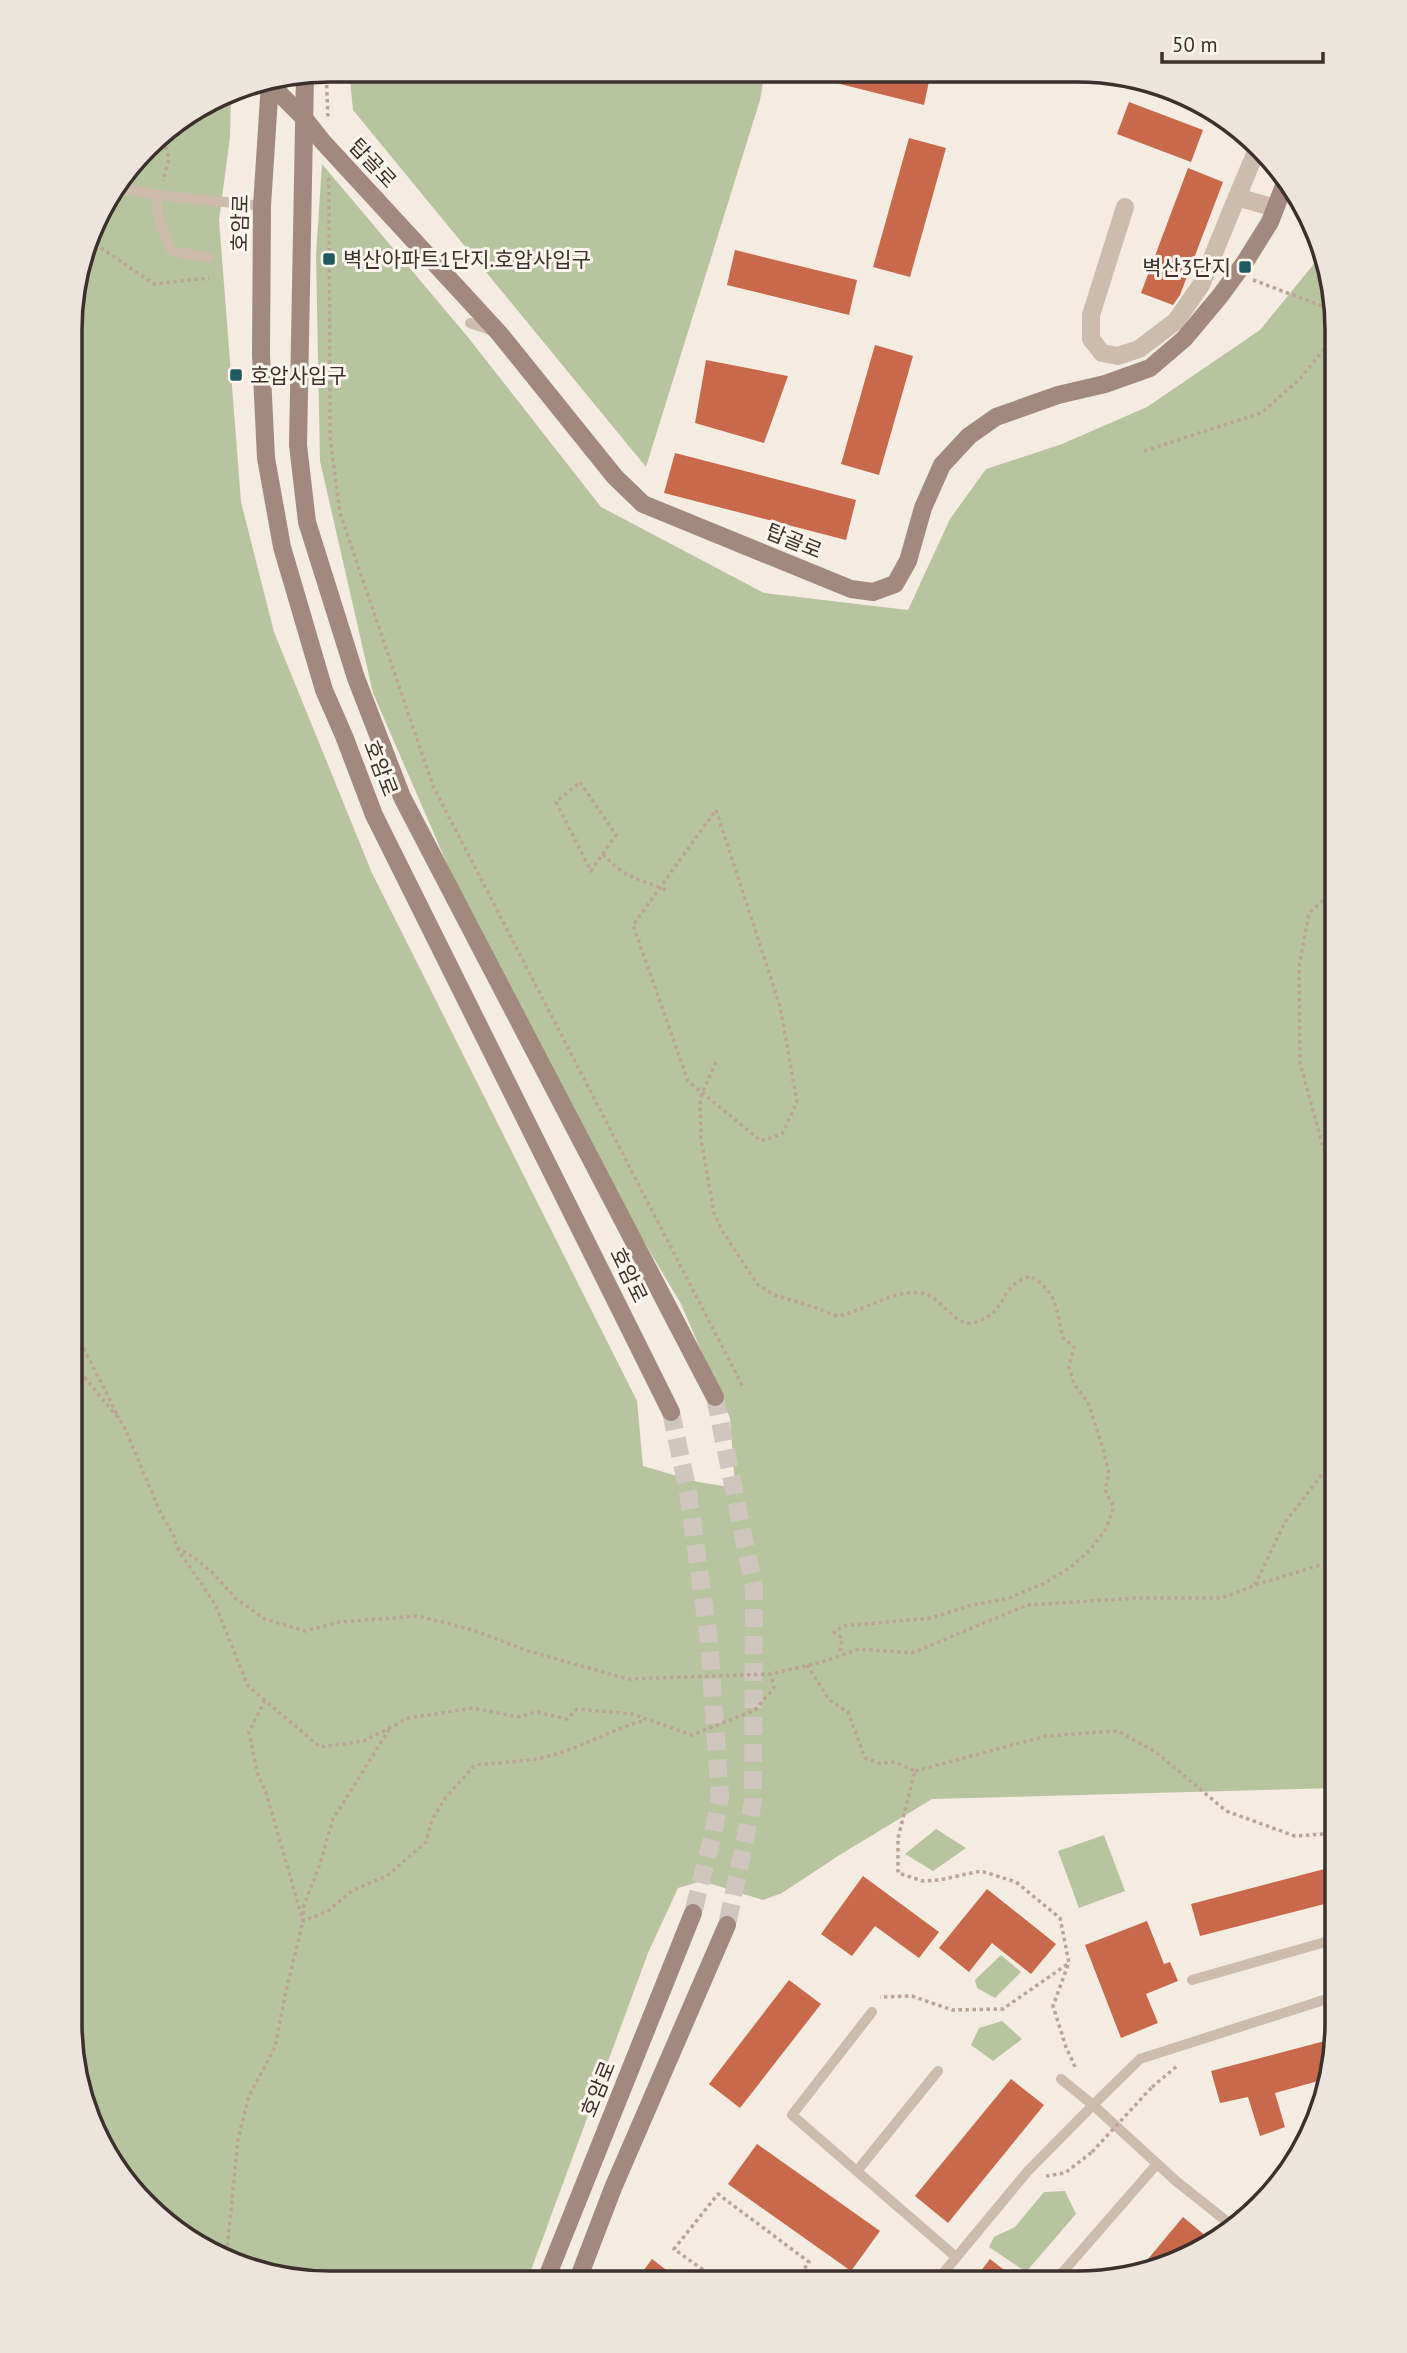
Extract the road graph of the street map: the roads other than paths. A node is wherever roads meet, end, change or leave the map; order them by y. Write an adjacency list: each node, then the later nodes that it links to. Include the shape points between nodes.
1 (304, 84): 4 (main road)
2 (275, 89): 4 (main road, 탑골로)
3 (270, 90): 10 (main road, 호암로)
4 (304, 118): 15 (main road, 탑골로); 16 (main road, via 298,445 307,522 356,678 402,797)
5 (1254, 157): 9 (street)
6 (127, 189): 8 (lane)
7 (1282, 191): 12 (main road, 탑골로)
8 (159, 195): 10 (lane); 13 (lane, via 158,218 172,251)
9 (1237, 197): 11 (street, via 1201,285 1176,321 1139,349 1118,356 1102,353 1091,339 1091,315); 12 (street)
10 (262, 206): 17 (main road, 호암로, via 261,355 267,458 282,547 324,690 374,815)
11 (1125, 207)
12 (1275, 208): 15 (main road, 탑골로, via 1220,296 1184,339 1150,368 996,417 969,436 942,465 923,508 908,561 895,584 873,592 852,589 643,504 615,477)
13 (210, 258)
14 (470, 323): 15 (lane)
15 (499, 333)
16 (715, 1397)
17 (671, 1412)
18 (693, 1913): 31 (main road, 호암로)
19 (727, 1925): 32 (main road)
20 (1325, 1942): 21 (lane)
21 (1192, 1980)
22 (1325, 2000): 26 (lane, via 1140,2059)
23 (872, 2012): 28 (lane, via 792,2115)
24 (938, 2071): 28 (lane)
25 (1061, 2079): 26 (lane)
26 (1093, 2105): 27 (lane); 30 (lane, via 1027,2172)
27 (1157, 2164): 29 (lane); 34 (lane)
28 (857, 2171): 30 (lane)
29 (1227, 2220)
30 (956, 2257): 33 (lane)
31 (549, 2271)
32 (581, 2271)
33 (945, 2271)
34 (1064, 2271)

